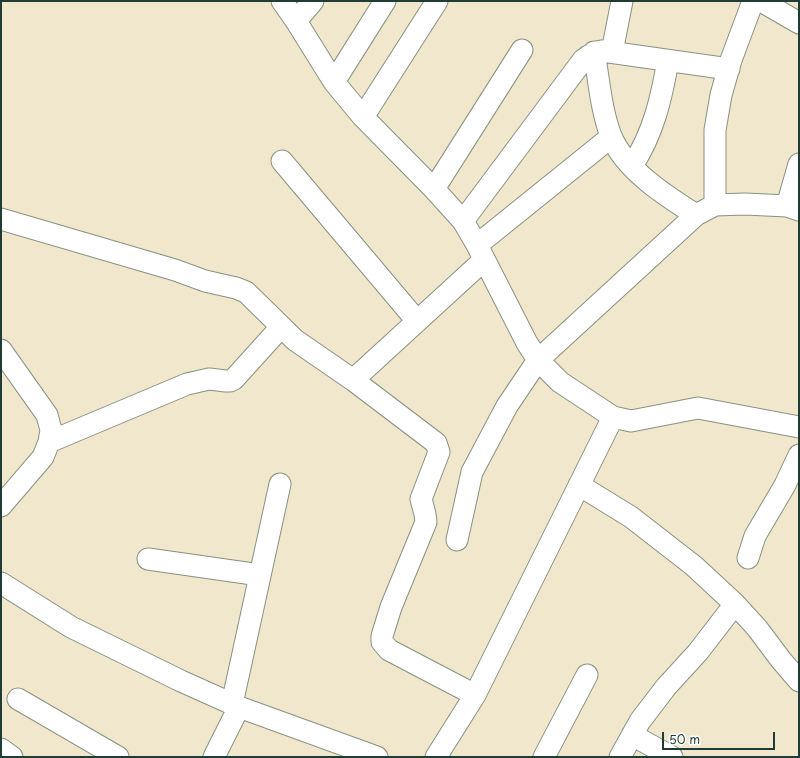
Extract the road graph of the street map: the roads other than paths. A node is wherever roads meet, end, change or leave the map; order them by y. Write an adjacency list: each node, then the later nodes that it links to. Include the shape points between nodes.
1 (282, 1): 9 (street)
2 (313, 1): 9 (street)
3 (385, 1): 14 (street)
4 (437, 1): 15 (street)
5 (622, 1): 11 (street)
6 (753, 1): 13 (street)
7 (761, 1): 8 (street)
8 (796, 15)
9 (296, 21): 14 (street)
10 (522, 50): 20 (street)
11 (603, 52): 12 (street); 16 (street, via 603,109); 25 (street, via 583,60)
12 (668, 60): 13 (street); 19 (street, via 654,122 643,150)
13 (728, 69): 21 (street, via 715,130)
14 (334, 82): 15 (street)
15 (363, 117): 20 (street)
16 (611, 137): 19 (street); 26 (street)
17 (282, 161): 27 (street)
18 (799, 164): 22 (street)
19 (632, 166): 23 (street, via 660,192)
20 (434, 189): 25 (street)
21 (715, 205): 22 (street, via 745,204); 23 (street)
22 (793, 208)
23 (696, 215): 30 (street)
24 (1, 219): 28 (street, via 205,281 236,288 254,298)
25 (462, 222): 26 (street)
26 (481, 253): 27 (street); 30 (street)
27 (417, 321): 31 (street)
28 (281, 327): 31 (street, via 295,340); 34 (street, via 230,381 209,379 187,384)
29 (1, 350): 34 (street, via 47,415 51,430)
30 (538, 360): 32 (street, via 560,382); 39 (street, via 507,406 472,472)
31 (353, 380): 47 (street, via 436,443 439,452 421,499 426,522 392,607 382,642 389,650)
32 (613, 417): 33 (street, via 631,421 698,408); 37 (street)
33 (799, 427)
34 (49, 442): 38 (street, via 43,457)
35 (799, 455): 40 (street, via 785,485 755,536)
36 (280, 484): 42 (street)
37 (578, 484): 44 (street, via 631,517 694,566); 47 (street)
38 (1, 506)
39 (458, 540)
40 (748, 558)
41 (148, 559): 42 (street)
42 (260, 575): 49 (street)
43 (1, 583): 49 (street, via 71,627)
44 (735, 604): 46 (street); 50 (street, via 640,721)
45 (587, 674): 57 (street)
46 (799, 681)
47 (475, 695): 56 (street)
48 (18, 700): 53 (street)
49 (236, 705): 54 (street); 55 (street)
50 (632, 735): 58 (street); 59 (street)
51 (1, 749): 52 (street)
52 (12, 757)
53 (118, 757)
54 (214, 757)
55 (377, 757)
56 (436, 757)
57 (544, 757)
58 (620, 757)
59 (672, 757)

